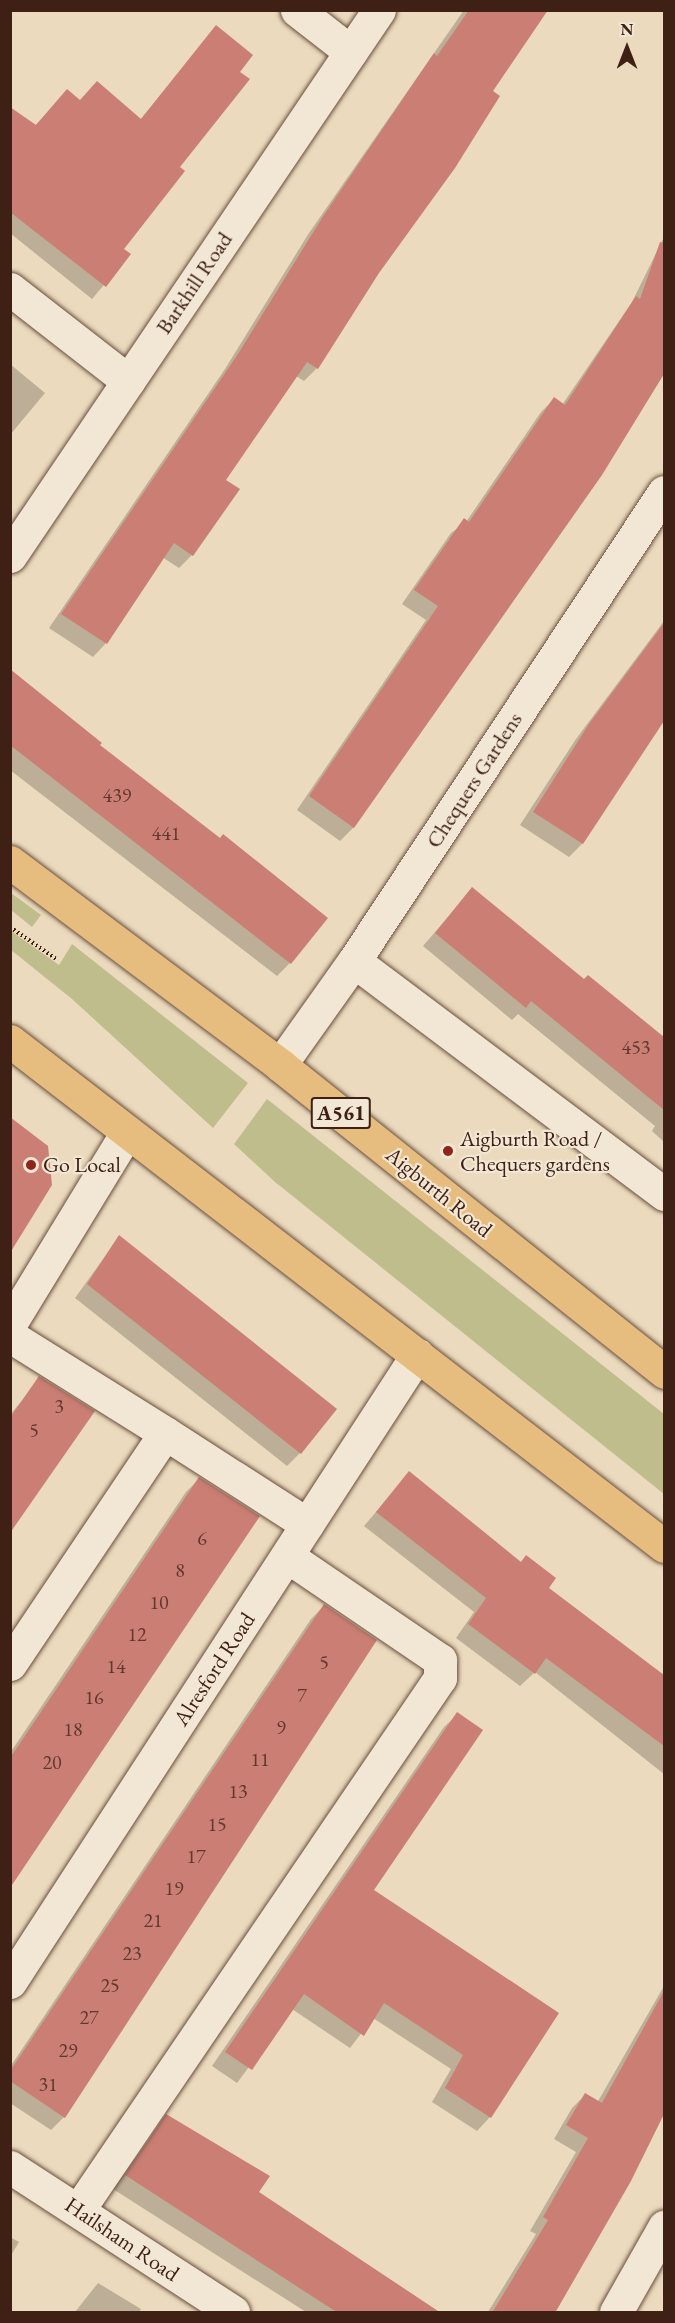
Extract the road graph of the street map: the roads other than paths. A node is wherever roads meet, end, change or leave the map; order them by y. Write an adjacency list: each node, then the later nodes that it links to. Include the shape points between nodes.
1 (297, 10): 3 (street)
2 (379, 10): 3 (street, Barkhill Road)
3 (351, 52): 5 (street, Barkhill Road)
4 (10, 289): 5 (street)
5 (128, 381): 7 (street, Barkhill Road)
6 (664, 492): 9 (street, Chequers Gardens)
7 (10, 556)
8 (10, 862): 11 (highway, Aigburth Road / A561)
9 (354, 961): 11 (street, Chequers Gardens); 13 (street)
10 (10, 1041): 12 (highway)
11 (280, 1065): 17 (highway, Aigburth Road / A561)
12 (126, 1134): 14 (street); 16 (highway)
13 (664, 1194)
14 (16, 1304)
15 (10, 1336): 18 (street)
16 (417, 1355): 19 (street, Alresford Road); 20 (highway)
17 (664, 1372)
18 (165, 1433): 19 (street); 22 (street)
19 (307, 1524): 21 (street, Alresford Road)
20 (664, 1546)
21 (287, 1556): 23 (street, Alresford Road); 25 (street, via 440,1660 440,1678)
22 (10, 1664)
23 (10, 1982)
24 (10, 2167): 25 (street, Hailsham Road)
25 (79, 2209): 27 (street, Hailsham Road)
26 (664, 2227): 28 (street)
27 (221, 2309)
28 (616, 2313)

